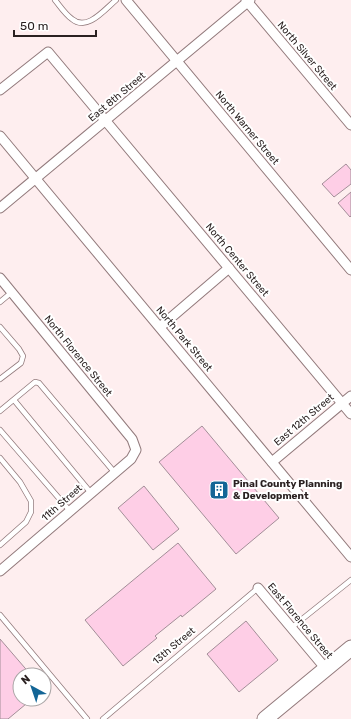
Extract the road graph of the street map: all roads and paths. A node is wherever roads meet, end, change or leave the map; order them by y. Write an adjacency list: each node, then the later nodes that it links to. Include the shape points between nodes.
1 (55, 0): 2 (lane, via 72,20 82,23 93,20)
2 (116, 0)
3 (126, 0): 5 (street, North Warner Street)
4 (248, 1): 5 (street, East 8th Street); 8 (street, North Silver Street)
5 (177, 61): 7 (street, East 8th Street); 13 (street, North Warner Street)
6 (0, 90): 7 (street, North Center Street, via 48,52)
7 (106, 121): 10 (street, East 8th Street); 12 (street, North Center Street)
8 (351, 126)
9 (0, 136): 10 (street, North Park Street)
10 (36, 179): 11 (street, East 8th Street); 18 (street, North Park Street)
11 (0, 208)
12 (229, 268): 18 (street); 22 (street, North Center Street)
13 (351, 270)
14 (0, 278): 15 (street, North Florence Street)
15 (12, 292): 16 (lane); 26 (street, North Florence Street, via 132,439)
16 (0, 302)
17 (0, 327): 19 (lane, via 23,356 20,362)
18 (160, 327): 28 (street, North Park Street)
19 (1, 377)
20 (351, 396): 22 (street, East 12th Street)
21 (14, 400): 23 (lane); 29 (lane, via 35,382 40,383); 30 (lane)
22 (342, 403): 24 (street, North Center Street); 28 (street, East 12th Street)
23 (0, 411)
24 (351, 414)
25 (0, 430): 31 (lane)
26 (136, 450): 29 (street, 11th Street, via 131,459)
27 (0, 458): 32 (lane, via 20,482 31,501 31,512 26,522)
28 (272, 462): 33 (street, North Park Street)
29 (115, 473): 30 (street, 11th Street)
30 (91, 493): 31 (street, 11th Street)
31 (70, 511): 34 (street, 11th Street)
32 (0, 545)
33 (351, 557)
34 (0, 571)
35 (351, 580): 38 (lane)
36 (258, 588): 38 (street, East Florence Street); 43 (lane, 13th Street)
37 (0, 615): 42 (lane)
38 (291, 628): 40 (street, East Florence Street)
39 (351, 648): 40 (main road)
40 (326, 669): 41 (main road)
41 (273, 716)
42 (87, 719)
43 (103, 719)

